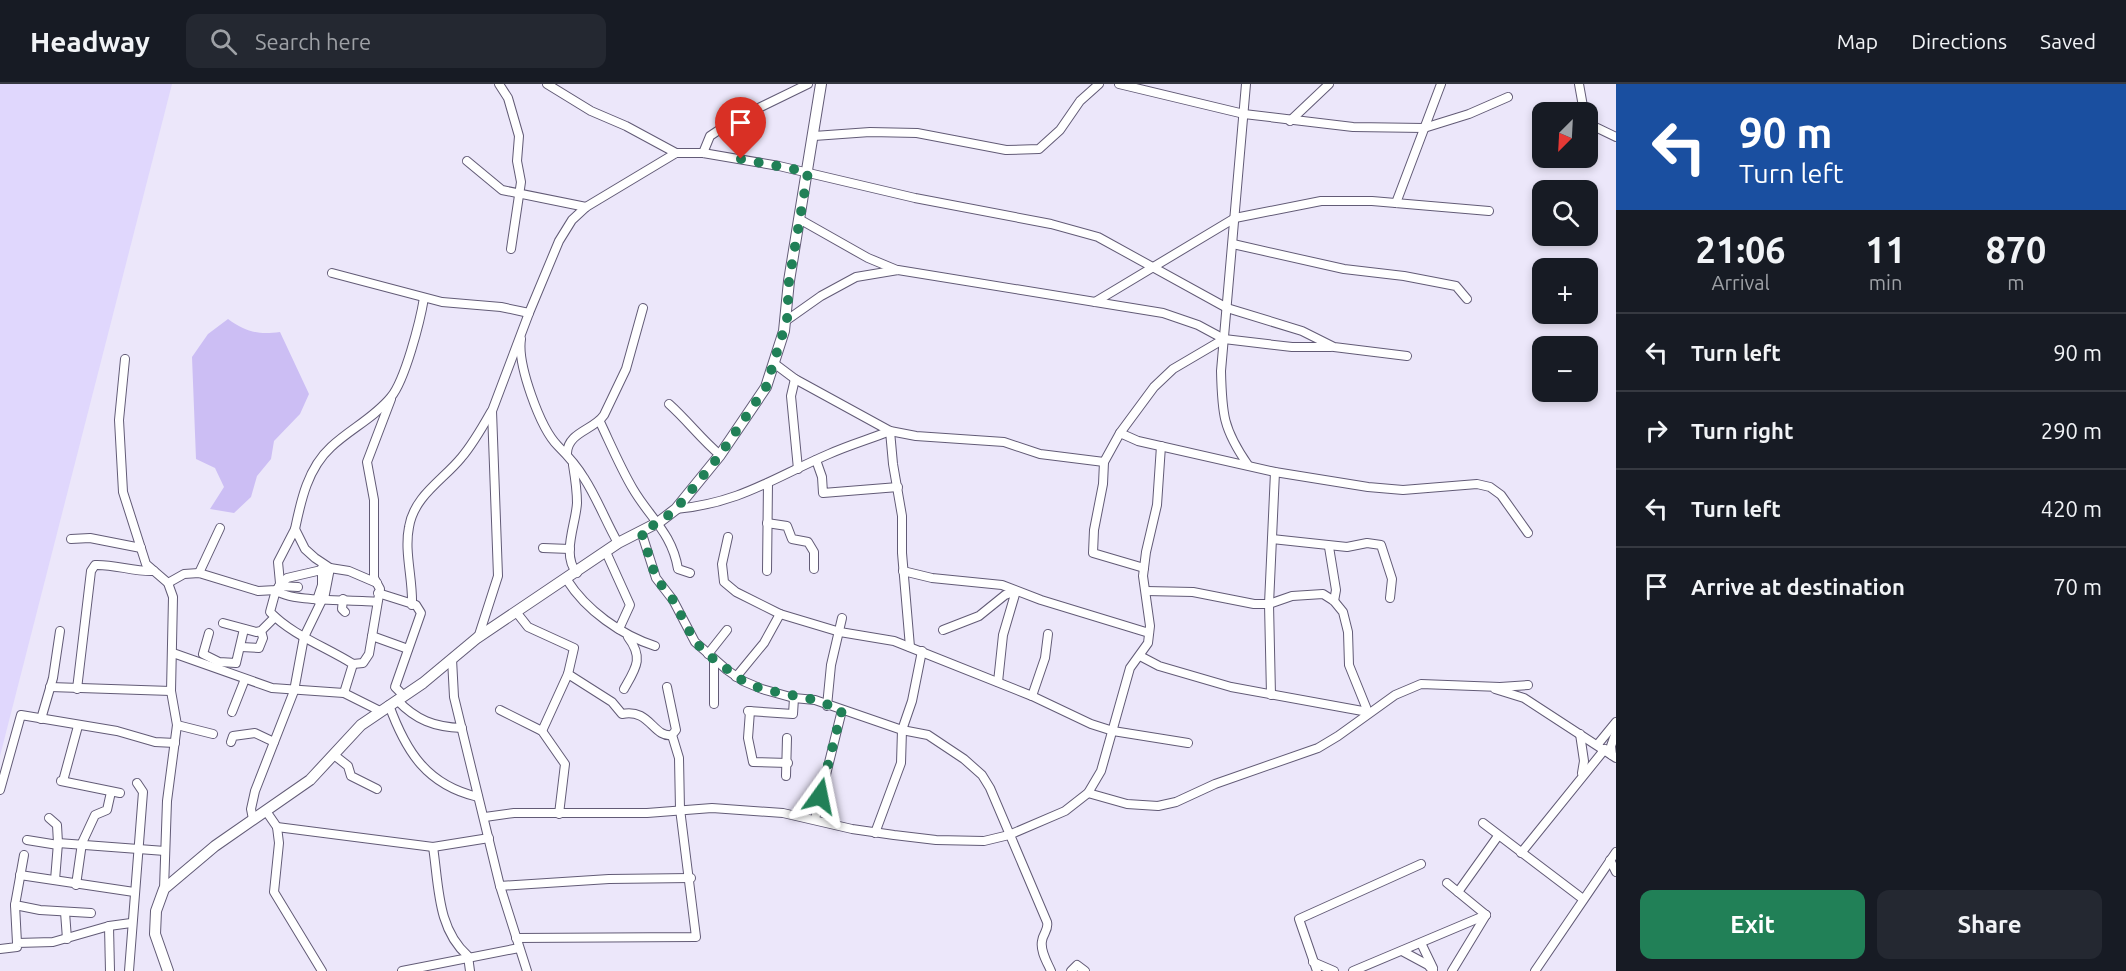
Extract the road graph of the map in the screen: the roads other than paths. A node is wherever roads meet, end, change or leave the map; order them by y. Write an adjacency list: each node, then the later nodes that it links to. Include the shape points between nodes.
1 (499, 84): 23 (street, via 508,98 519,136)
2 (808, 84): 20 (street, via 734,120 710,136)
3 (821, 84): 17 (main road)
4 (1099, 84): 17 (street, via 1080,101 1060,130 1039,148 1006,150 917,133)
5 (1119, 84): 13 (street)
6 (1246, 84): 13 (street)
7 (1329, 84): 14 (street)
8 (1441, 84): 15 (street)
9 (1579, 84): 12 (street)
10 (550, 85): 19 (street, via 591,111)
11 (1508, 97): 15 (street)
12 (1582, 102)
13 (1244, 114): 14 (street); 27 (street)
14 (1290, 121): 15 (street)
15 (1424, 128): 24 (street)
16 (1598, 128): 18 (street)
17 (814, 136): 22 (main road)
18 (1616, 137)
19 (676, 153): 20 (street); 25 (street)
20 (703, 153): 22 (street)
21 (467, 161): 23 (street, via 502,190)
22 (808, 172): 28 (main road); 31 (street, via 915,198 1051,224 1098,237)
23 (520, 196): 25 (street); 30 (street)
24 (1396, 203): 26 (street); 27 (street, via 1321,201)
25 (586, 207): 39 (street, via 565,230)
26 (1489, 212)
27 (1235, 218): 29 (street); 31 (street)
28 (799, 219): 32 (street, via 867,258); 40 (main road)
29 (1233, 244): 35 (street, via 1344,270 1456,286); 38 (street)
30 (511, 249)
31 (1153, 266): 36 (street); 38 (street)
32 (898, 270): 36 (street); 40 (street, via 856,277)
33 (332, 273): 34 (street)
34 (424, 298): 39 (street); 48 (street, via 409,359)
35 (1467, 299)
36 (1094, 303): 42 (street, via 1163,313)
37 (643, 308): 51 (street, via 626,369)
38 (1227, 308): 42 (street); 43 (street, via 1302,331)
39 (529, 313): 41 (street)
40 (787, 320): 46 (main road)
41 (523, 329): 50 (street); 55 (street, via 520,345 528,387 557,446)
42 (1224, 339): 43 (street, via 1292,347); 53 (street, via 1173,369 1154,387); 60 (street, via 1222,404 1230,438)
43 (1334, 347): 44 (street)
44 (1407, 356)
45 (125, 359): 77 (street, via 118,420 123,492)
46 (775, 364): 47 (street); 56 (main road, via 755,407)
47 (795, 379): 52 (street); 61 (street, via 791,396)
48 (391, 397): 69 (street, via 319,461 305,491); 92 (street, via 366,462 374,501)
49 (669, 404): 56 (street)
50 (492, 411): 103 (street, via 472,444 432,484 415,509 409,526); 122 (street, via 498,576)
51 (600, 422): 55 (street, via 575,437 567,446); 66 (street, via 631,485)
52 (891, 431): 57 (street); 58 (street, via 1004,442 1040,454); 64 (street)
53 (1120, 433): 54 (street); 58 (street)
54 (1161, 446): 60 (street); 82 (street, via 1157,505)
55 (567, 453): 59 (street)
56 (720, 455): 65 (main road)
57 (816, 460): 61 (street); 64 (street, via 823,493)
58 (1104, 462): 82 (street, via 1093,553)
59 (573, 464): 75 (street, via 584,476); 79 (street, via 577,502)
60 (1248, 465): 62 (street)
61 (798, 469): 63 (street)
62 (1275, 472): 71 (street, via 1403,490 1477,484 1490,487 1501,495); 74 (street)
63 (768, 483): 65 (street, via 723,502); 67 (street)
64 (898, 487): 86 (street)
65 (676, 509): 66 (main road)
66 (660, 522): 70 (main road); 89 (street, via 678,569)
67 (767, 523): 83 (street, via 787,526 792,538 808,542 814,552); 85 (street)
68 (220, 528): 87 (street)
69 (295, 530): 81 (street, via 305,549); 93 (street, via 278,562)
70 (641, 531): 75 (main road); 130 (street, via 656,578 673,600 695,642)
71 (1528, 533)
72 (728, 537): 106 (street, via 723,582)
73 (71, 539): 77 (street, via 90,538)
74 (1272, 539): 76 (street); 102 (street)
75 (618, 543): 80 (main road)
76 (1329, 547): 98 (street, via 1381,545 1392,579); 101 (street, via 1336,590)
77 (141, 548): 84 (street, via 146,564)
78 (543, 548): 79 (street)
79 (570, 549): 88 (street)
80 (606, 552): 88 (main road); 111 (street, via 630,605)
81 (326, 568): 92 (street, via 349,571); 93 (street, via 301,573); 99 (street)
82 (1144, 568): 96 (street)
83 (814, 569)
84 (154, 571): 91 (street); 141 (street, via 95,565 91,571)
85 (767, 571)
86 (903, 571): 95 (street, via 932,578 982,581); 125 (street)
87 (199, 573): 91 (street, via 184,574); 93 (street, via 258,591)
88 (577, 573): 90 (main road)
89 (690, 573)
90 (567, 580): 105 (main road); 111 (street, via 592,608)
91 (168, 583): 128 (street, via 173,597)
92 (377, 583): 97 (street)
93 (278, 586): 94 (street); 99 (street, via 284,596); 107 (street, via 270,604)
94 (298, 587)
95 (1016, 591): 113 (street, via 979,616); 118 (street); 136 (street, via 1004,635)
96 (1146, 591): 102 (street, via 1193,592); 118 (street)
97 (377, 597): 100 (street); 103 (street); 120 (street)
98 (1390, 598)
99 (321, 599): 100 (street); 121 (street)
100 (343, 599): 104 (street)
101 (1334, 601): 102 (street, via 1323,594); 155 (street, via 1342,612 1348,632 1349,665)
102 (1269, 604): 146 (street)
103 (412, 605): 126 (street, via 422,614)
104 (345, 612)
105 (517, 613): 122 (main road); 133 (street, via 528,627 574,648)
106 (780, 614): 116 (street); 134 (street, via 764,643)
107 (275, 617): 115 (street); 121 (street)
108 (842, 618): 116 (street)
109 (223, 623): 110 (street)
110 (244, 629): 115 (street); 124 (street)
111 (621, 630): 123 (street); 142 (street, via 637,649 638,662)
112 (727, 630): 130 (street)
113 (943, 630)
114 (60, 631): 139 (street)
115 (261, 631): 124 (street, via 259,648)
116 (840, 632): 125 (street); 151 (street, via 831,665)
117 (209, 633): 124 (street, via 203,654 209,658 236,663)
118 (1149, 633): 129 (street)
119 (1048, 634): 147 (street, via 1045,658)
120 (372, 636): 126 (street); 132 (street, via 366,660)
121 (304, 637): 132 (street); 144 (street)
122 (477, 638): 131 (main road)
123 (655, 646)
124 (241, 647)
125 (910, 647): 127 (street)
126 (408, 649): 149 (street)
127 (922, 651): 136 (street); 161 (street)
128 (173, 653): 135 (street); 143 (street)
129 (1140, 656): 146 (street, via 1159,666); 163 (street, via 1130,668)
130 (711, 657): 134 (street); 150 (street)
131 (452, 659): 149 (main road); 160 (street, via 454,697)
132 (353, 663): 145 (street)
133 (568, 674): 162 (street); 167 (street, via 612,702 622,714 642,715 657,731)
134 (736, 677): 148 (street)
135 (245, 679): 144 (street); 154 (street)
136 (998, 682): 147 (street)
137 (1527, 685): 138 (street)
138 (1488, 686): 155 (street, via 1421,684); 166 (street, via 1524,698)
139 (50, 687): 141 (street); 156 (street)
140 (667, 687): 167 (street, via 676,730)
141 (77, 689): 143 (street)
142 (624, 689)
143 (171, 691): 158 (street)
144 (294, 691): 145 (street); 170 (street)
145 (344, 693): 149 (street)
146 (1271, 695): 155 (street)
147 (1032, 696): 163 (street)
148 (794, 698): 151 (street, via 815,700); 175 (street, via 793,714 749,711 748,738 753,762)
149 (393, 703): 160 (street, via 426,722); 174 (main road, via 362,725); 182 (street, via 406,742 431,776 452,790)
150 (714, 704)
151 (827, 706): 153 (street)
152 (500, 710): 162 (street)
153 (842, 710): 161 (street); 189 (street)
154 (232, 712)
155 (1368, 712): 181 (street, via 1318,748 1176,802 1158,806 1127,804)
156 (41, 719): 159 (street); 180 (street, via 21,715)
157 (1616, 722): 173 (street)
158 (177, 725): 165 (street); 171 (street)
159 (78, 726): 171 (street); 197 (street, via 62,781 115,793 107,810 95,815)
160 (462, 728): 182 (street)
161 (902, 730): 192 (street, via 901,763); 193 (street, via 936,739 982,775)
162 (542, 731): 185 (street, via 565,765)
163 (1113, 731): 172 (street); 181 (street, via 1101,771)
164 (1616, 732): 173 (street)
165 (213, 734)
166 (1580, 734): 173 (street); 176 (street)
167 (672, 735): 183 (street, via 679,758)
168 (787, 738): 175 (street)
169 (231, 742): 170 (street, via 233,736 255,733)
170 (274, 742): 188 (street, via 255,791)
171 (175, 743): 201 (street)
172 (1188, 743)
173 (1608, 751): 176 (street)
174 (334, 755): 179 (street, via 348,766 351,776); 184 (main road, via 310,780)
175 (788, 763): 177 (street)
176 (1582, 774): 203 (street)
177 (786, 776)
178 (136, 783): 199 (street, via 143,792)
179 (377, 789)
180 (0, 790)
181 (1088, 793): 193 (street, via 1065,811)
182 (478, 796): 187 (street)
183 (680, 809): 185 (street); 189 (street, via 783,813); 209 (street)
184 (266, 811): 188 (main road); 191 (street)
185 (559, 814): 187 (street, via 523,812)
186 (49, 818): 198 (street, via 57,825)
187 (484, 818): 195 (street)
188 (253, 819): 214 (main road)
189 (815, 819): 192 (street)
190 (1483, 823): 194 (street)
191 (276, 827): 200 (street); 236 (street, via 279,843 274,892)
192 (875, 833): 193 (street, via 965,841)
193 (1009, 835): 240 (street, via 1047,922 1041,942)
194 (1498, 836): 203 (street); 216 (street)
195 (489, 838): 200 (street); 213 (street)
196 (27, 840): 198 (street)
197 (82, 843): 198 (street); 199 (street); 212 (street)
198 (58, 844): 210 (street)
199 (138, 848): 201 (street); 215 (street)
200 (433, 848): 231 (street, via 447,931 454,945)
201 (165, 851): 214 (street)
202 (1616, 852): 205 (street)
203 (1521, 853): 217 (street)
204 (24, 855): 208 (street)
205 (1610, 860): 207 (street); 217 (street)
206 (1421, 864): 232 (street, via 1299,919)
207 (1616, 872)
208 (20, 875): 210 (street); 218 (street)
209 (691, 878): 213 (street); 224 (street, via 696,937)
210 (55, 880): 212 (street)
211 (1447, 883): 216 (street)
212 (76, 885): 215 (street)
213 (500, 886): 224 (street)
214 (164, 889): 235 (main road, via 156,911 155,934)
215 (134, 892): 222 (street)
216 (1458, 892): 221 (street)
217 (1583, 899): 248 (street)
218 (15, 905): 219 (street); 226 (street)
219 (65, 912): 220 (street); 225 (street)
220 (91, 914)
221 (1486, 915): 227 (street); 247 (street)
222 (131, 923): 223 (street); 234 (street)
223 (109, 926): 225 (street); 233 (street)
224 (516, 938): 228 (street)
225 (66, 939): 226 (street)
226 (17, 943): 229 (street)
227 (1421, 943): 230 (street); 246 (street)
228 (519, 948): 231 (street); 239 (street)
229 (0, 949)
230 (1402, 951): 245 (street); 246 (street)
231 (468, 956): 237 (street); 238 (street)
232 (1313, 962): 243 (street); 244 (street)
233 (110, 971)
234 (129, 971)
235 (168, 971)
236 (322, 971)
237 (402, 971)
238 (470, 971)
239 (527, 971)
240 (1051, 971)
241 (1071, 971): 242 (street, via 1077,965)
242 (1085, 971)
243 (1317, 971)
244 (1334, 971)
245 (1353, 971)
246 (1434, 971)
247 (1452, 971)
248 (1535, 971)

